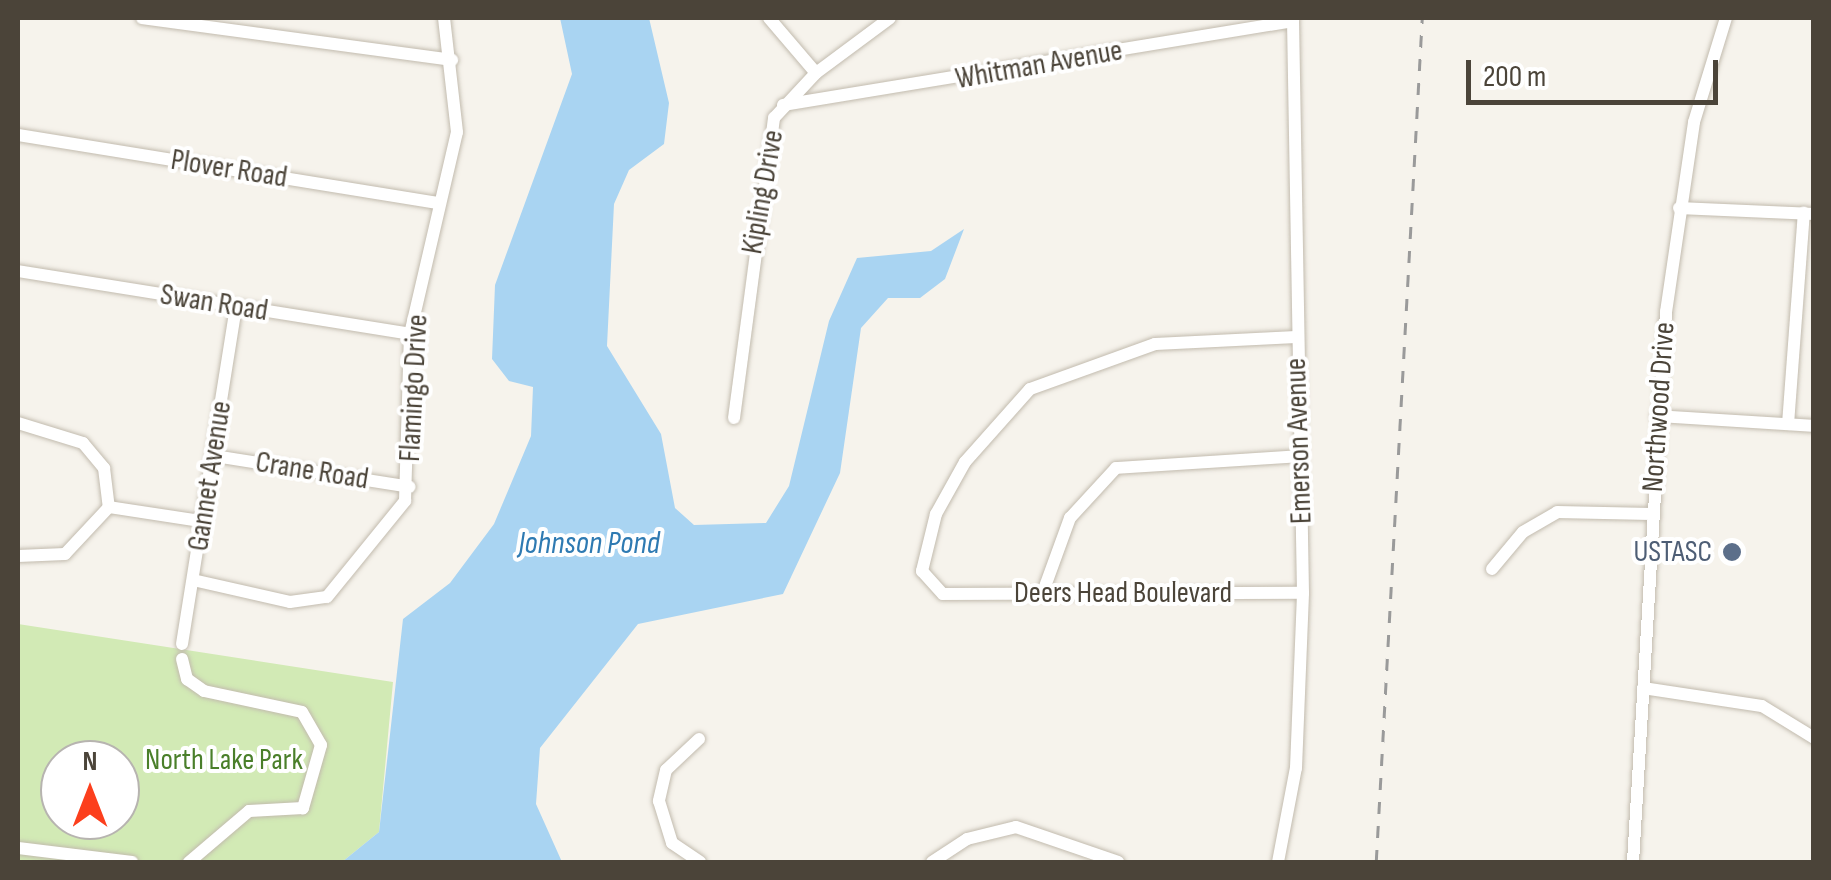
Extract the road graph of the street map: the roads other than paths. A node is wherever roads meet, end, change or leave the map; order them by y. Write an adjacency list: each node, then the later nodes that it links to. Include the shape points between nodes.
1 (142, 18): 7 (street)
2 (444, 18): 8 (street, Flamingo Drive)
3 (769, 18): 9 (street)
4 (890, 18): 9 (street, Kipling Drive)
5 (1726, 18): 13 (street, Northwood Drive)
6 (1293, 19): 10 (street, Whitman Avenue); 18 (street, Emerson Avenue)
7 (177, 20): 8 (street)
8 (452, 60): 12 (street, Flamingo Drive, via 457,132)
9 (816, 72): 10 (street, Kipling Drive)
10 (784, 106): 20 (street, Kipling Drive, via 761,160)
11 (18, 135): 12 (street, Plover Road)
12 (440, 204): 17 (street, Flamingo Drive)
13 (1679, 208): 14 (street); 19 (street, Northwood Drive)
14 (1809, 213): 22 (street)
15 (18, 272): 16 (street, Swan Road)
16 (236, 306): 17 (street, Swan Road); 24 (street, Gannet Avenue)
17 (410, 334): 26 (street, Flamingo Drive)
18 (1296, 337): 25 (street, Emerson Avenue); 33 (street, Deers Head Boulevard, via 1122,350 1007,405 928,536 922,571 942,594)
19 (1658, 416): 22 (street); 28 (street, Northwood Drive)
20 (734, 418)
21 (18, 423): 27 (street, via 83,443 104,468)
22 (1788, 424): 23 (street)
23 (1814, 426)
24 (215, 456): 26 (street, Crane Road); 29 (street, Gannet Avenue)
25 (1300, 456): 33 (street, via 1116,468 1062,532); 34 (street, Emerson Avenue)
26 (410, 487): 32 (street, Flamingo Drive, via 394,521 326,597 290,602)
27 (109, 507): 29 (street); 30 (street, via 66,554)
28 (1652, 514): 31 (street, via 1557,512 1523,532); 35 (street, Northwood Drive)
29 (202, 521): 32 (street, Gannet Avenue)
30 (18, 556)
31 (1492, 569)
32 (193, 580): 40 (street, Gannet Avenue, via 182,652 187,679 204,692 302,712 321,745 303,808 249,812)
33 (1043, 592): 34 (street, Deers Head Boulevard)
34 (1303, 593): 44 (street, Emerson Avenue, via 1296,768)
35 (1643, 688): 36 (street, via 1762,706); 45 (street, Northwood Drive)
36 (1814, 738)
37 (700, 739): 41 (street, via 666,770 658,801 672,843)
38 (18, 848): 39 (street)
39 (132, 862)
40 (189, 862)
41 (700, 862)
42 (932, 862): 43 (street, via 968,839 1016,827)
43 (1118, 862)
44 (1278, 862)
45 (1632, 862)

